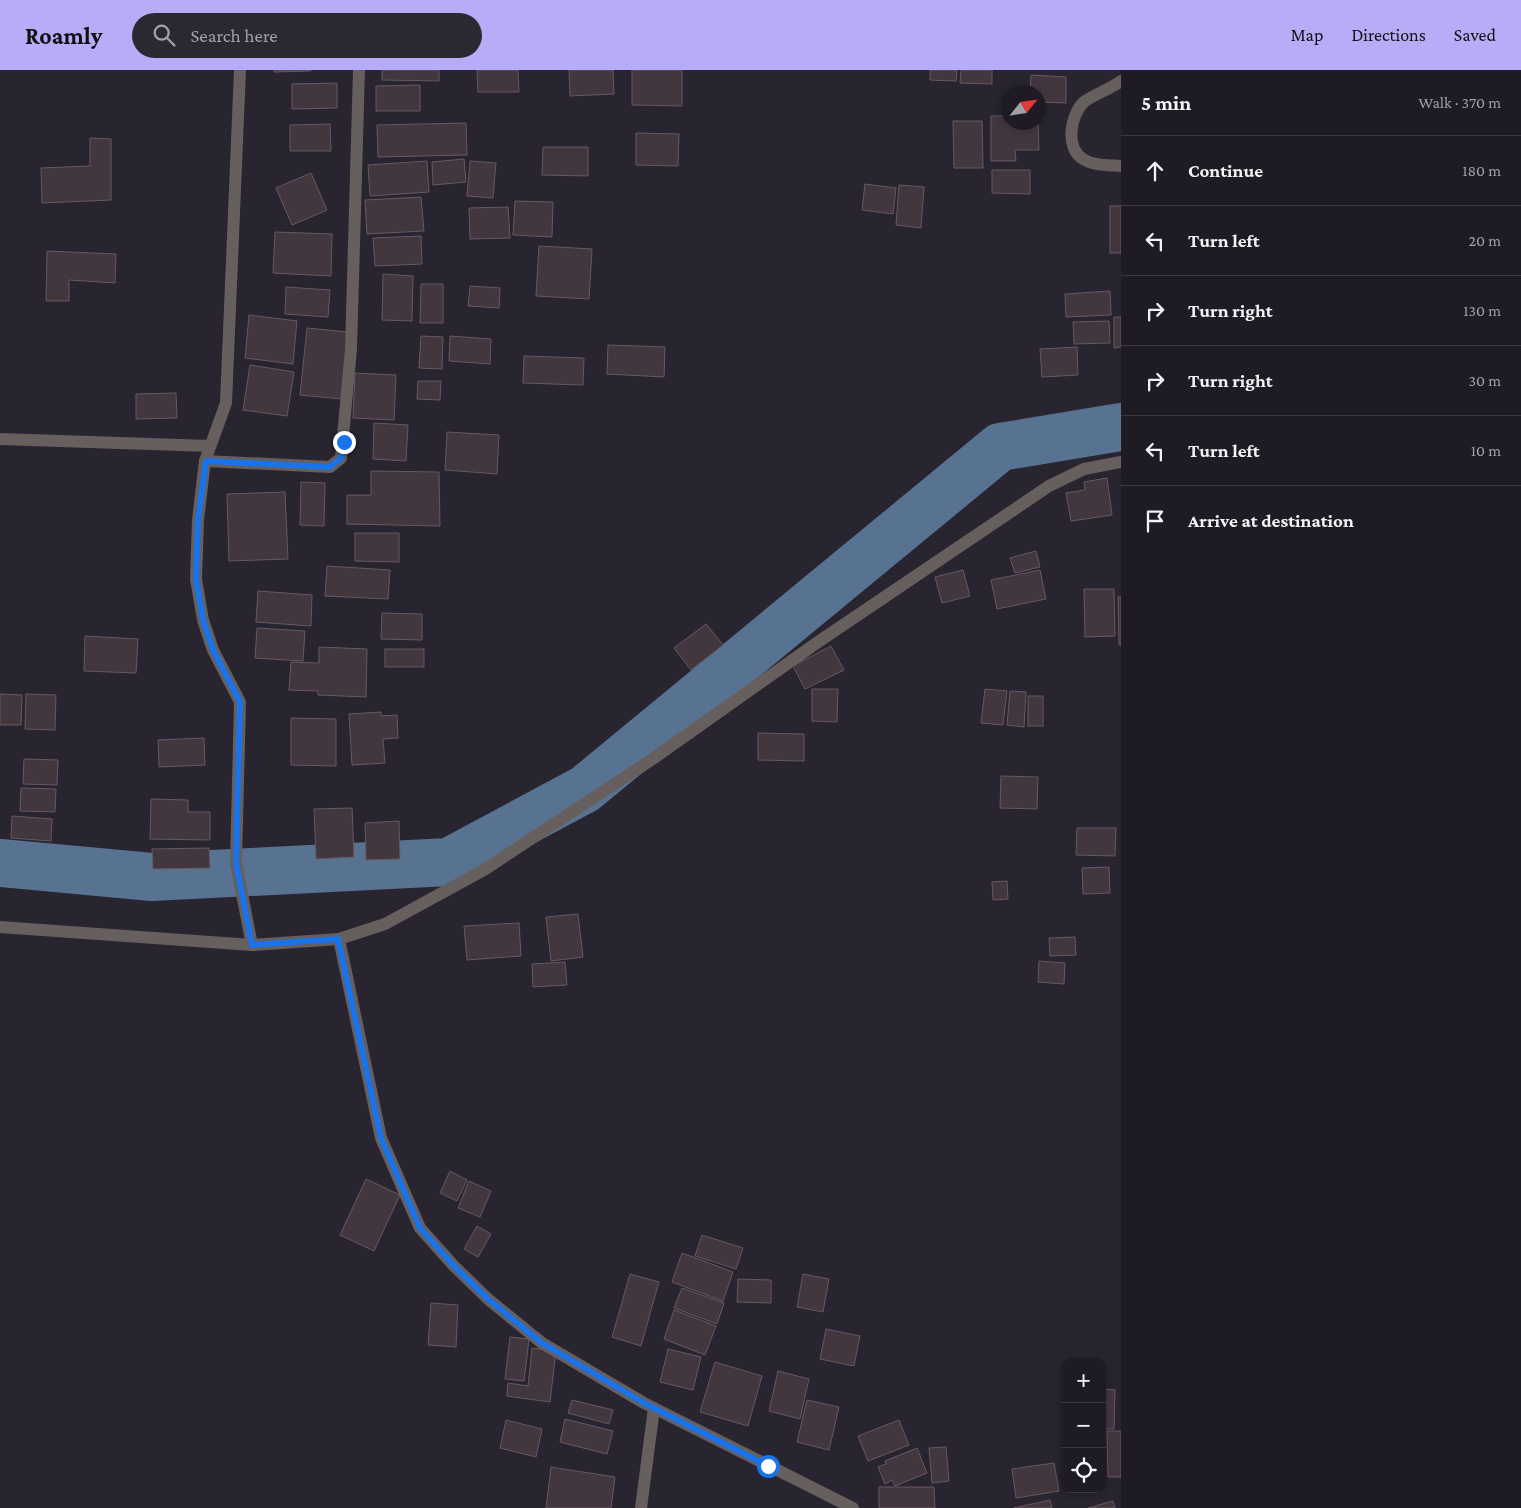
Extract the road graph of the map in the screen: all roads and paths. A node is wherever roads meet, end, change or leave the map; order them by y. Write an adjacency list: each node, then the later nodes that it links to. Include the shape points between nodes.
1 (240, 70): 6 (street, via 226,403)
2 (359, 70): 7 (street, via 351,349 341,458 330,467)
3 (1121, 81): 4 (street, via 1084,101 1075,114 1072,130 1074,150 1081,158 1093,164)
4 (1121, 166)
5 (0, 439): 6 (street)
6 (210, 446): 7 (street)
7 (206, 461): 11 (street, via 198,520 196,579 203,620 213,650 240,702 236,863)
8 (1121, 462): 10 (street, via 1084,469 1049,486 818,642 654,758 484,870 385,924)
9 (0, 927): 11 (street)
10 (338, 939): 11 (street); 12 (street, via 381,1138 420,1228 488,1299 542,1343)
11 (252, 945)
12 (654, 1408): 13 (street); 14 (street)
13 (641, 1508)
14 (853, 1508)

